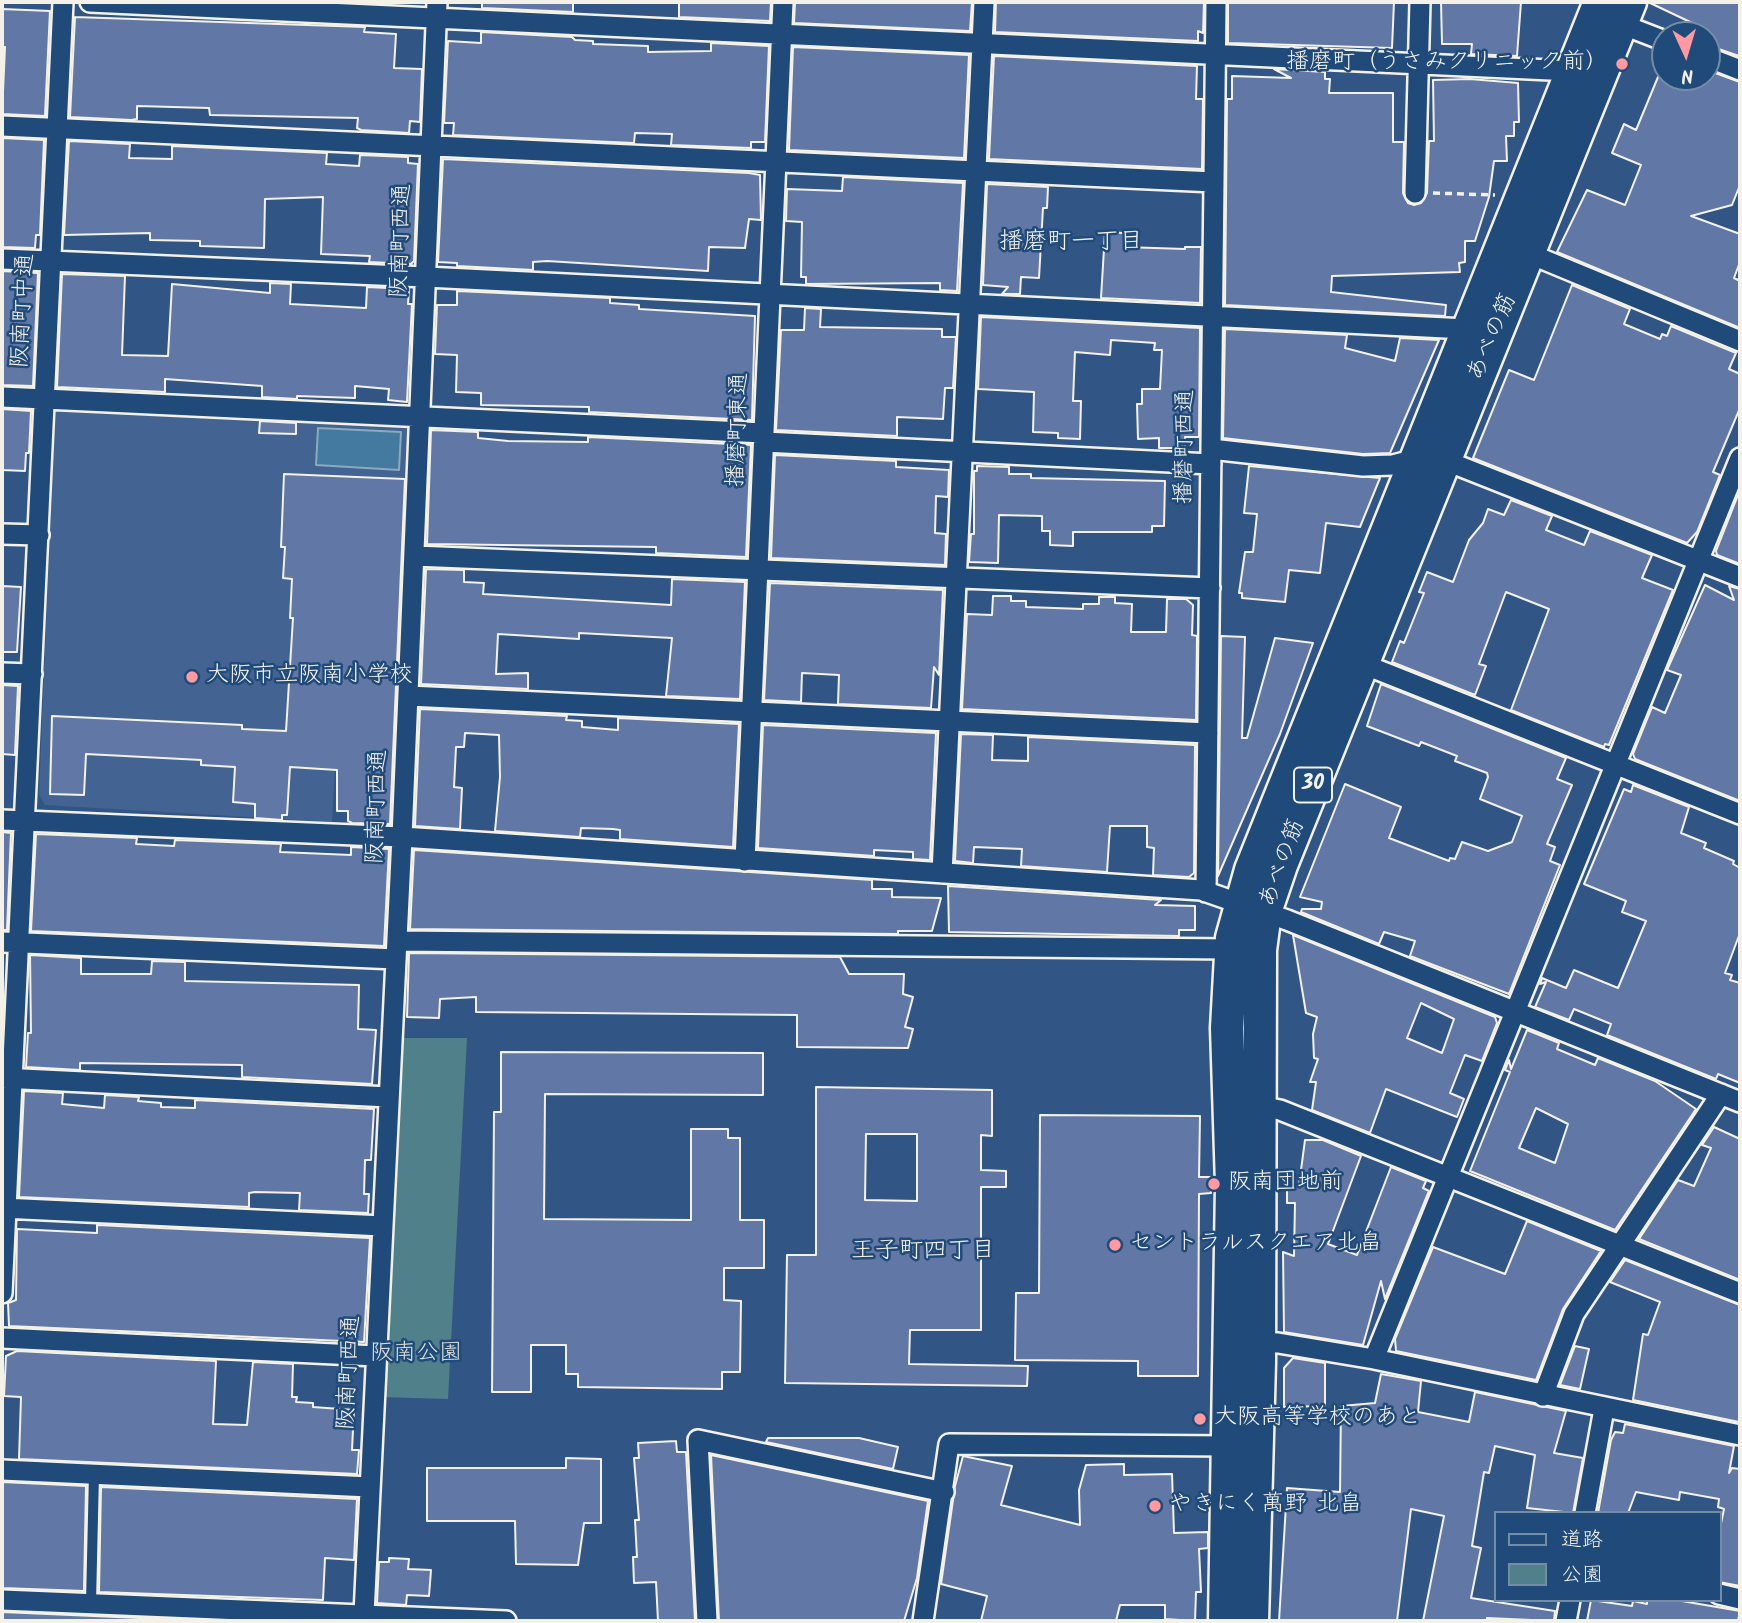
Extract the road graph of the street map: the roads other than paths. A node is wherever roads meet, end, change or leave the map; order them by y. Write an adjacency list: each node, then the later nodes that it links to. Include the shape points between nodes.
1 (63, 2): 18 (street, 阪南町中通)
2 (90, 2): 8 (street)
3 (783, 2): 10 (street, 播磨町東通)
4 (984, 2): 11 (street)
5 (1216, 2): 12 (street, 播磨町西通)
6 (1420, 2): 14 (street)
7 (1617, 9): 9 (street); 16 (main road, あべの筋 / 30); 24 (main road, あべの筋 / 30)
8 (436, 10): 10 (street); 19 (street, 阪南町西通)
9 (1651, 32)
10 (782, 34): 11 (street); 20 (street, 播磨町東通)
11 (982, 44): 12 (street); 21 (street)
12 (1215, 54): 14 (street); 22 (street, 播磨町西通)
13 (1721, 63): 15 (street)
14 (1420, 64): 16 (street); 23 (street)
15 (1740, 70)
16 (1572, 71): 31 (main road, あべの筋 / 30)
17 (2, 126): 18 (street)
18 (59, 129): 19 (street); 26 (street, 阪南町中通)
19 (431, 146): 20 (street); 27 (street, 阪南町西通)
20 (776, 162): 21 (street); 28 (street, 播磨町東通)
21 (976, 171): 22 (street); 29 (street)
22 (1214, 182): 30 (street, 播磨町西通)
23 (1415, 193)
24 (1530, 254): 32 (street); 40 (main road, あべの筋 / 30)
25 (2, 259): 26 (street)
26 (52, 261): 27 (street); 34 (street, 阪南町中通)
27 (426, 277): 28 (street); 35 (street, 阪南町西通)
28 (770, 295): 29 (street); 36 (street, 播磨町東通)
29 (967, 306): 30 (street); 37 (street)
30 (1213, 318): 31 (street); 38 (street, 播磨町西通)
31 (1466, 329): 40 (main road, あべの筋 / 30)
32 (1740, 341)
33 (2, 397): 34 (street)
34 (46, 399): 35 (street); 42 (street, 阪南町中通)
35 (420, 416): 36 (street); 43 (street, 阪南町西通)
36 (764, 438): 37 (street); 45 (street, 播磨町東通)
37 (963, 452): 38 (street); 47 (street)
38 (1211, 456): 40 (street, via 1363,466); 48 (street, 播磨町西通)
39 (1740, 458): 44 (street)
40 (1430, 460): 44 (street); 49 (main road, あべの筋 / 30); 64 (main road, あべの筋 / 30, via 1251,870)
41 (2, 534): 42 (street)
42 (39, 536): 51 (street, 阪南町中通)
43 (414, 556): 45 (street); 52 (street, 阪南町西通)
44 (1698, 560): 46 (street); 56 (street)
45 (758, 570): 47 (street); 53 (street, 播磨町東通)
46 (1740, 577)
47 (957, 578): 48 (street); 54 (street)
48 (1210, 588): 55 (street, 播磨町西通)
49 (1363, 664): 56 (street); 64 (main road, あべの筋 / 30, via 1281,865)
50 (2, 673): 51 (street)
51 (32, 674): 59 (street, 阪南町中通)
52 (408, 696): 53 (street); 60 (street, 阪南町西通)
53 (752, 712): 54 (street); 61 (street, 播磨町東通)
54 (949, 721): 55 (street); 62 (street)
55 (1208, 733): 63 (street, 播磨町西通)
56 (1619, 763): 57 (street); 68 (street)
57 (1740, 814)
58 (2, 820): 59 (street)
59 (25, 821): 60 (street); 65 (street, 阪南町中通)
60 (402, 837): 61 (street); 67 (street, 阪南町西通)
61 (746, 860): 62 (street)
62 (942, 873): 63 (street)
63 (1206, 892): 64 (street)
64 (1253, 908): 66 (main road, あべの筋 / 30); 68 (street); 73 (main road, あべの筋 / 30, via 1260,950)
65 (10, 943): 67 (street); 69 (street, 阪南町中通)
66 (1230, 949): 67 (street); 81 (main road, あべの筋 / 30, via 1227,1028 1232,1185)
67 (396, 950): 71 (street, 阪南町西通)
68 (1516, 1013): 70 (street); 74 (street)
69 (7, 1078): 71 (street); 75 (street, 阪南町中通)
70 (1721, 1094): 72 (street); 77 (street)
71 (389, 1097): 76 (street, 阪南町西通)
72 (1740, 1102)
73 (1259, 1106): 74 (street, via 1280,1110); 81 (main road, あべの筋 / 30)
74 (1448, 1177): 77 (street); 83 (street)
75 (4, 1208): 76 (street); 78 (street, 阪南町中通)
76 (383, 1226): 82 (street, 阪南町西通)
77 (1622, 1245): 79 (street); 84 (street, via 1574,1314)
78 (2, 1293)
79 (1740, 1293)
80 (2, 1338): 82 (street)
81 (1245, 1342): 83 (street); 87 (main road, あべの筋 / 30); 105 (main road, あべの筋 / 30)
82 (376, 1356): 90 (street, 阪南町西通)
83 (1374, 1359): 84 (street)
84 (1544, 1396): 85 (street)
85 (1604, 1409): 86 (street); 92 (street)
86 (1740, 1435)
87 (1230, 1446): 91 (street, via 949,1444); 104 (main road, あべの筋 / 30)
88 (2, 1470): 89 (street)
89 (94, 1474): 90 (street); 96 (lane)
90 (370, 1487): 98 (street, 阪南町西通)
91 (944, 1492): 102 (street, via 698,1440); 103 (street)
92 (1585, 1511)
93 (1721, 1594): 94 (street)
94 (1740, 1599)
95 (2, 1600): 96 (street)
96 (91, 1602): 99 (street)
97 (1570, 1602): 106 (street)
98 (364, 1614): 99 (street); 100 (street)
99 (258, 1615)
100 (434, 1620): 101 (street)
101 (506, 1621)
102 (707, 1621)
103 (923, 1621)
104 (1225, 1621)
105 (1252, 1621)
106 (1566, 1621)

